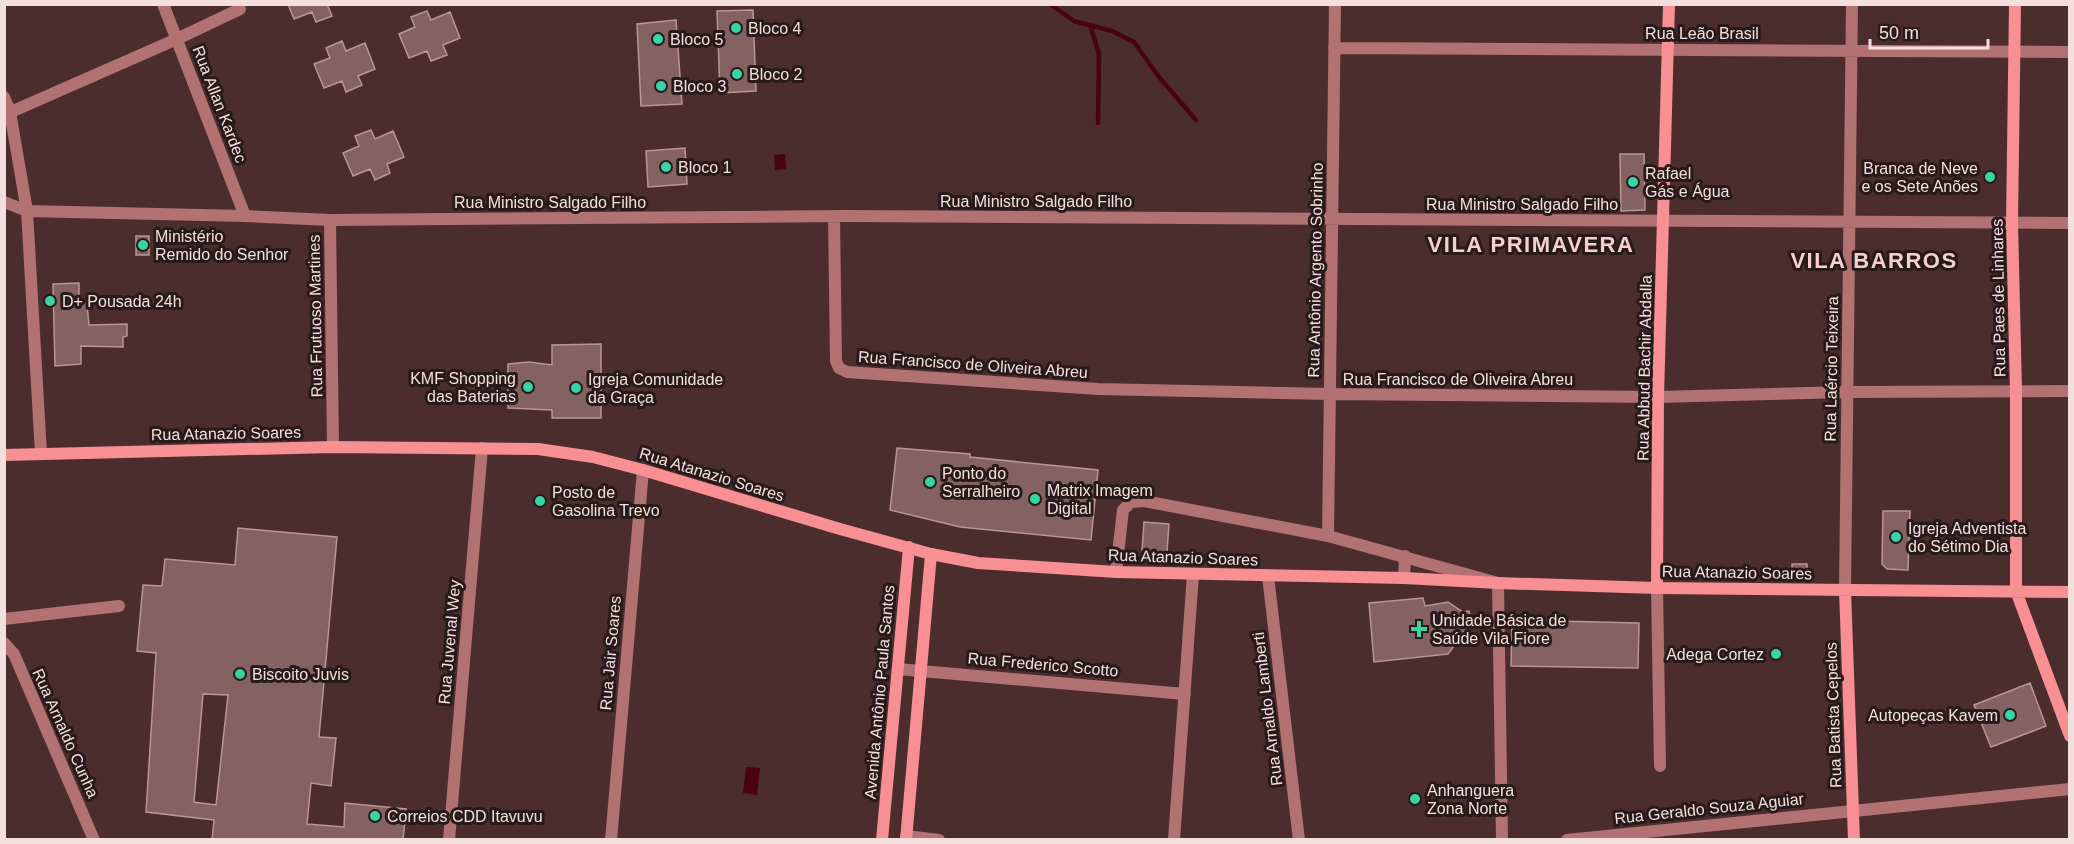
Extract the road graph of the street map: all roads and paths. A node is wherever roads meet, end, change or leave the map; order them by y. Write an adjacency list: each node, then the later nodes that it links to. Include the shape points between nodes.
1 (163, 4): 7 (street, Rua Allan Kardec)
2 (1335, 4): 8 (street, Rua Antônio Argento Sobrinho)
3 (1669, 4): 9 (main road, Rua Abbud Bachir Abdalla)
4 (1852, 4): 10 (street, Rua Laércio Teixeira)
5 (2015, 4): 11 (main road, Rua Paes de Linhares)
6 (240, 9): 7 (street)
7 (177, 39): 14 (street); 17 (street, Rua Allan Kardec)
8 (1334, 48): 9 (street, Rua Leão Brasil); 19 (street, Rua Antônio Argento Sobrinho)
9 (1668, 50): 10 (street, Rua Leão Brasil); 21 (main road, Rua Abbud Bachir Abdalla)
10 (1852, 51): 11 (street, Rua Leão Brasil); 22 (street, Rua Laércio Teixeira)
11 (2015, 52): 12 (street, Rua Leão Brasil); 23 (main road, Rua Paes de Linhares)
12 (2070, 52)
13 (4, 97): 14 (street)
14 (7, 114): 16 (street)
15 (4, 202): 16 (street, Rua Ministro Salgado Filho)
16 (27, 211): 17 (street, Rua Ministro Salgado Filho); 32 (street)
17 (244, 216): 20 (street, Rua Ministro Salgado Filho)
18 (834, 216): 19 (street, Rua Ministro Salgado Filho); 20 (street, Rua Ministro Salgado Filho); 28 (street, Rua Francisco de Oliveira Abreu, via 836,361 847,372 1098,389)
19 (1332, 219): 21 (street, Rua Ministro Salgado Filho); 28 (street, Rua Antônio Argento Sobrinho)
20 (330, 220): 30 (street, Rua Frutuoso Martines)
21 (1664, 222): 22 (street, Rua Ministro Salgado Filho); 29 (main road, Rua Abbud Bachir Abdalla)
22 (1849, 222): 23 (street, Rua Ministro Salgado Filho); 27 (street, Rua Laércio Teixeira)
23 (2012, 222): 24 (street, Rua Ministro Salgado Filho); 25 (main road, Rua Paes de Linhares)
24 (2070, 223)
25 (2016, 391): 26 (street, Rua Francisco de Oliveira Abreu); 27 (street, Rua Francisco de Oliveira Abreu); 46 (main road, Rua Paes de Linhares)
26 (2070, 391)
27 (1847, 392): 29 (street, Rua Francisco de Oliveira Abreu); 45 (street, Rua Laércio Teixeira)
28 (1330, 394): 29 (street, Rua Francisco de Oliveira Abreu); 35 (street, Rua Antônio Argento Sobrinho)
29 (1658, 397): 44 (main road, Rua Abbud Bachir Abdalla)
30 (333, 447): 31 (main road, Rua Atanazio Soares); 32 (main road, Rua Atanazio Soares)
31 (482, 448): 34 (main road, Rua Atanazio Soares, via 549,450); 60 (street, Rua Juvenal Wey)
32 (41, 454): 33 (main road, Rua Atanazio Soares)
33 (4, 455)
34 (643, 470): 36 (main road, Rua Atanazio Soares); 61 (street, Rua Jair Soares)
35 (1328, 536): 38 (street); 39 (street, via 1144,501 1131,502 1123,510)
36 (909, 548): 37 (main road, Rua Atanazio Soares); 51 (main road, Avenida Antônio Paula Santos)
37 (931, 554): 39 (main road, Rua Atanazio Soares, via 978,563); 52 (main road)
38 (1404, 556): 42 (street); 43 (street)
39 (1116, 572): 40 (main road, Rua Atanazio Soares)
40 (1193, 574): 41 (main road, Rua Atanazio Soares); 53 (street)
41 (1268, 576): 42 (main road, Rua Atanazio Soares); 65 (street, Rua Arnaldo Lamberti)
42 (1404, 578): 43 (main road, Rua Atanazio Soares)
43 (1498, 583): 44 (main road, Rua Atanazio Soares); 66 (street)
44 (1657, 588): 45 (main road, Rua Atanazio Soares); 55 (street)
45 (1845, 590): 46 (main road, Rua Atanazio Soares); 57 (main road, Rua Batista Cepelos)
46 (2016, 591): 47 (main road, Rua Atanazio Soares); 54 (main road)
47 (2070, 592)
48 (119, 606): 49 (street)
49 (4, 619)
50 (4, 643): 59 (street, Rua Arnaldo Cunha, via 14,654)
51 (898, 669): 52 (street, Rua Frederico Scotto); 62 (main road, Avenida Antônio Paula Santos)
52 (920, 670): 53 (street, Rua Frederico Scotto); 58 (main road)
53 (1185, 694): 64 (street)
54 (2070, 736)
55 (1660, 766)
56 (2070, 789): 57 (street, Rua Geraldo Souza Aguiar)
57 (1853, 810): 67 (street, Rua Geraldo Souza Aguiar); 68 (main road, Rua Batista Cepelos)
58 (906, 838): 63 (street)
59 (94, 840)
60 (449, 840)
61 (611, 840)
62 (882, 840)
63 (939, 840)
64 (1174, 840)
65 (1299, 840)
66 (1502, 840)
67 (1568, 840)
68 (1854, 840)

